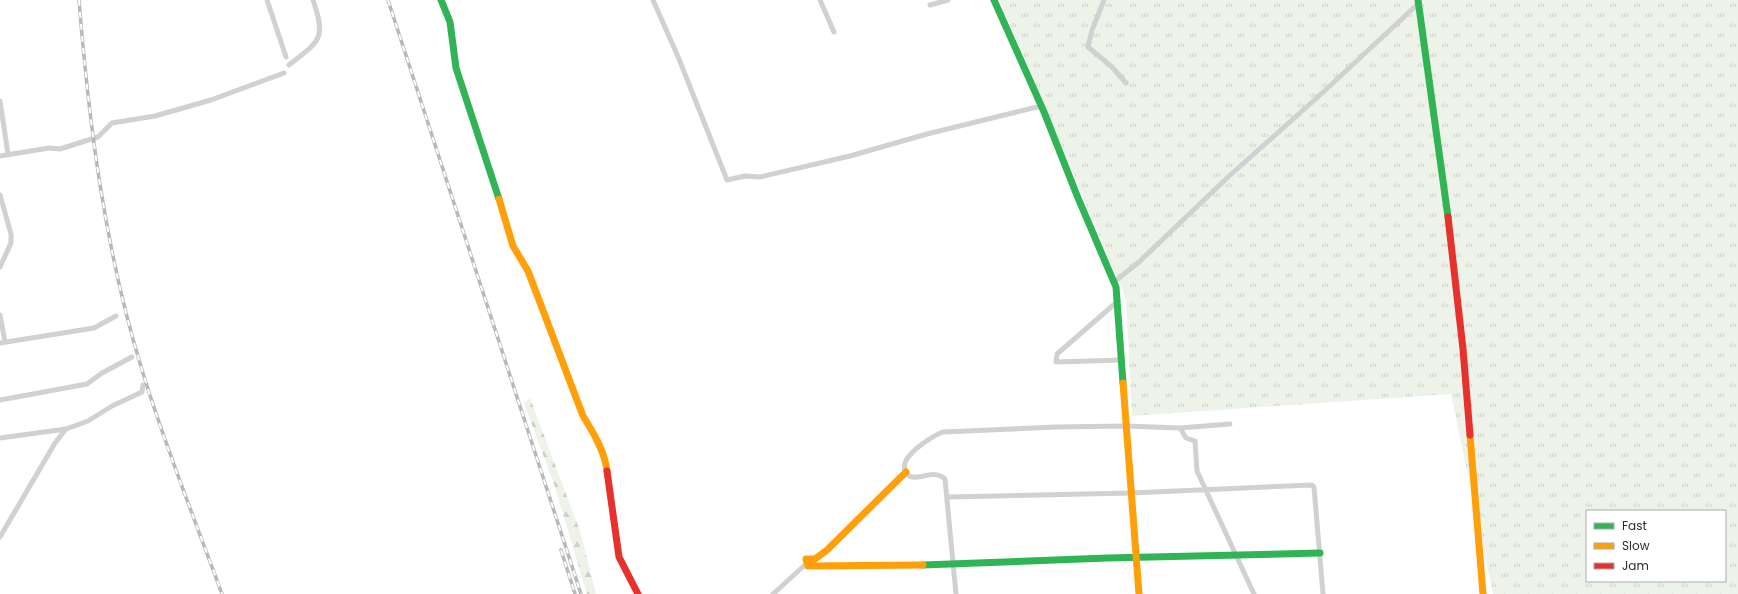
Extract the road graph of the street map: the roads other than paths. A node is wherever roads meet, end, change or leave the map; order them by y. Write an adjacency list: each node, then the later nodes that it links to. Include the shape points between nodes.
1 (268, 0): 12 (street)
2 (313, 0): 13 (street, via 321,30 309,50)
3 (442, 0): 46 (street, via 450,22 456,68 513,246 530,277 583,416 592,429 606,462 619,557)
4 (653, 0): 17 (street, via 727,180 745,176 760,177 850,156)
5 (820, 0): 11 (street)
6 (948, 0): 10 (street)
7 (994, 0): 17 (street)
8 (1104, 0): 15 (street, via 1088,47)
9 (1418, 2): 22 (street, via 1139,262); 52 (street, via 1449,224)
10 (930, 5)
11 (834, 32)
12 (286, 58)
13 (289, 65)
14 (284, 73): 18 (street, via 211,100 155,116 112,123 98,137 60,149 49,148)
15 (1126, 83)
16 (0, 101): 18 (street)
17 (1041, 106): 22 (street)
18 (8, 154): 19 (street)
19 (0, 156)
20 (0, 195): 21 (street, via 11,234 11,243)
21 (0, 267)
22 (1114, 282): 23 (street)
23 (1118, 301): 28 (street); 28 (street, via 1057,354 1056,362)
24 (0, 315): 26 (street)
25 (116, 316): 26 (street, via 94,328)
26 (2, 343)
27 (132, 357): 30 (street, via 87,384)
28 (1122, 360): 32 (street)
29 (143, 385): 34 (street, via 142,392 88,421)
30 (0, 400)
31 (1230, 424): 33 (street)
32 (1126, 426): 33 (street); 36 (street, via 944,432 936,434 912,452 904,464); 38 (street)
33 (1180, 428): 37 (street, via 1186,438 1195,441 1196,471)
34 (66, 429): 35 (street); 40 (street, via 55,443)
35 (0, 438)
36 (906, 472): 39 (street, via 916,478 933,474 941,476 946,483); 44 (street, via 827,550 814,559 806,559)
37 (1205, 489): 38 (street); 41 (street, via 1312,485); 42 (street)
38 (1131, 493): 39 (street); 43 (street)
39 (948, 497): 45 (street)
40 (0, 537)
41 (1320, 553): 42 (street); 51 (street)
42 (1236, 555): 43 (street); 50 (street)
43 (1136, 558): 45 (street); 49 (street)
44 (806, 564): 45 (street, via 811,567); 47 (street)
45 (953, 565): 48 (street)
46 (638, 594)
47 (773, 594)
48 (956, 594)
49 (1139, 594)
50 (1254, 594)
51 (1323, 594)
52 (1484, 594)

